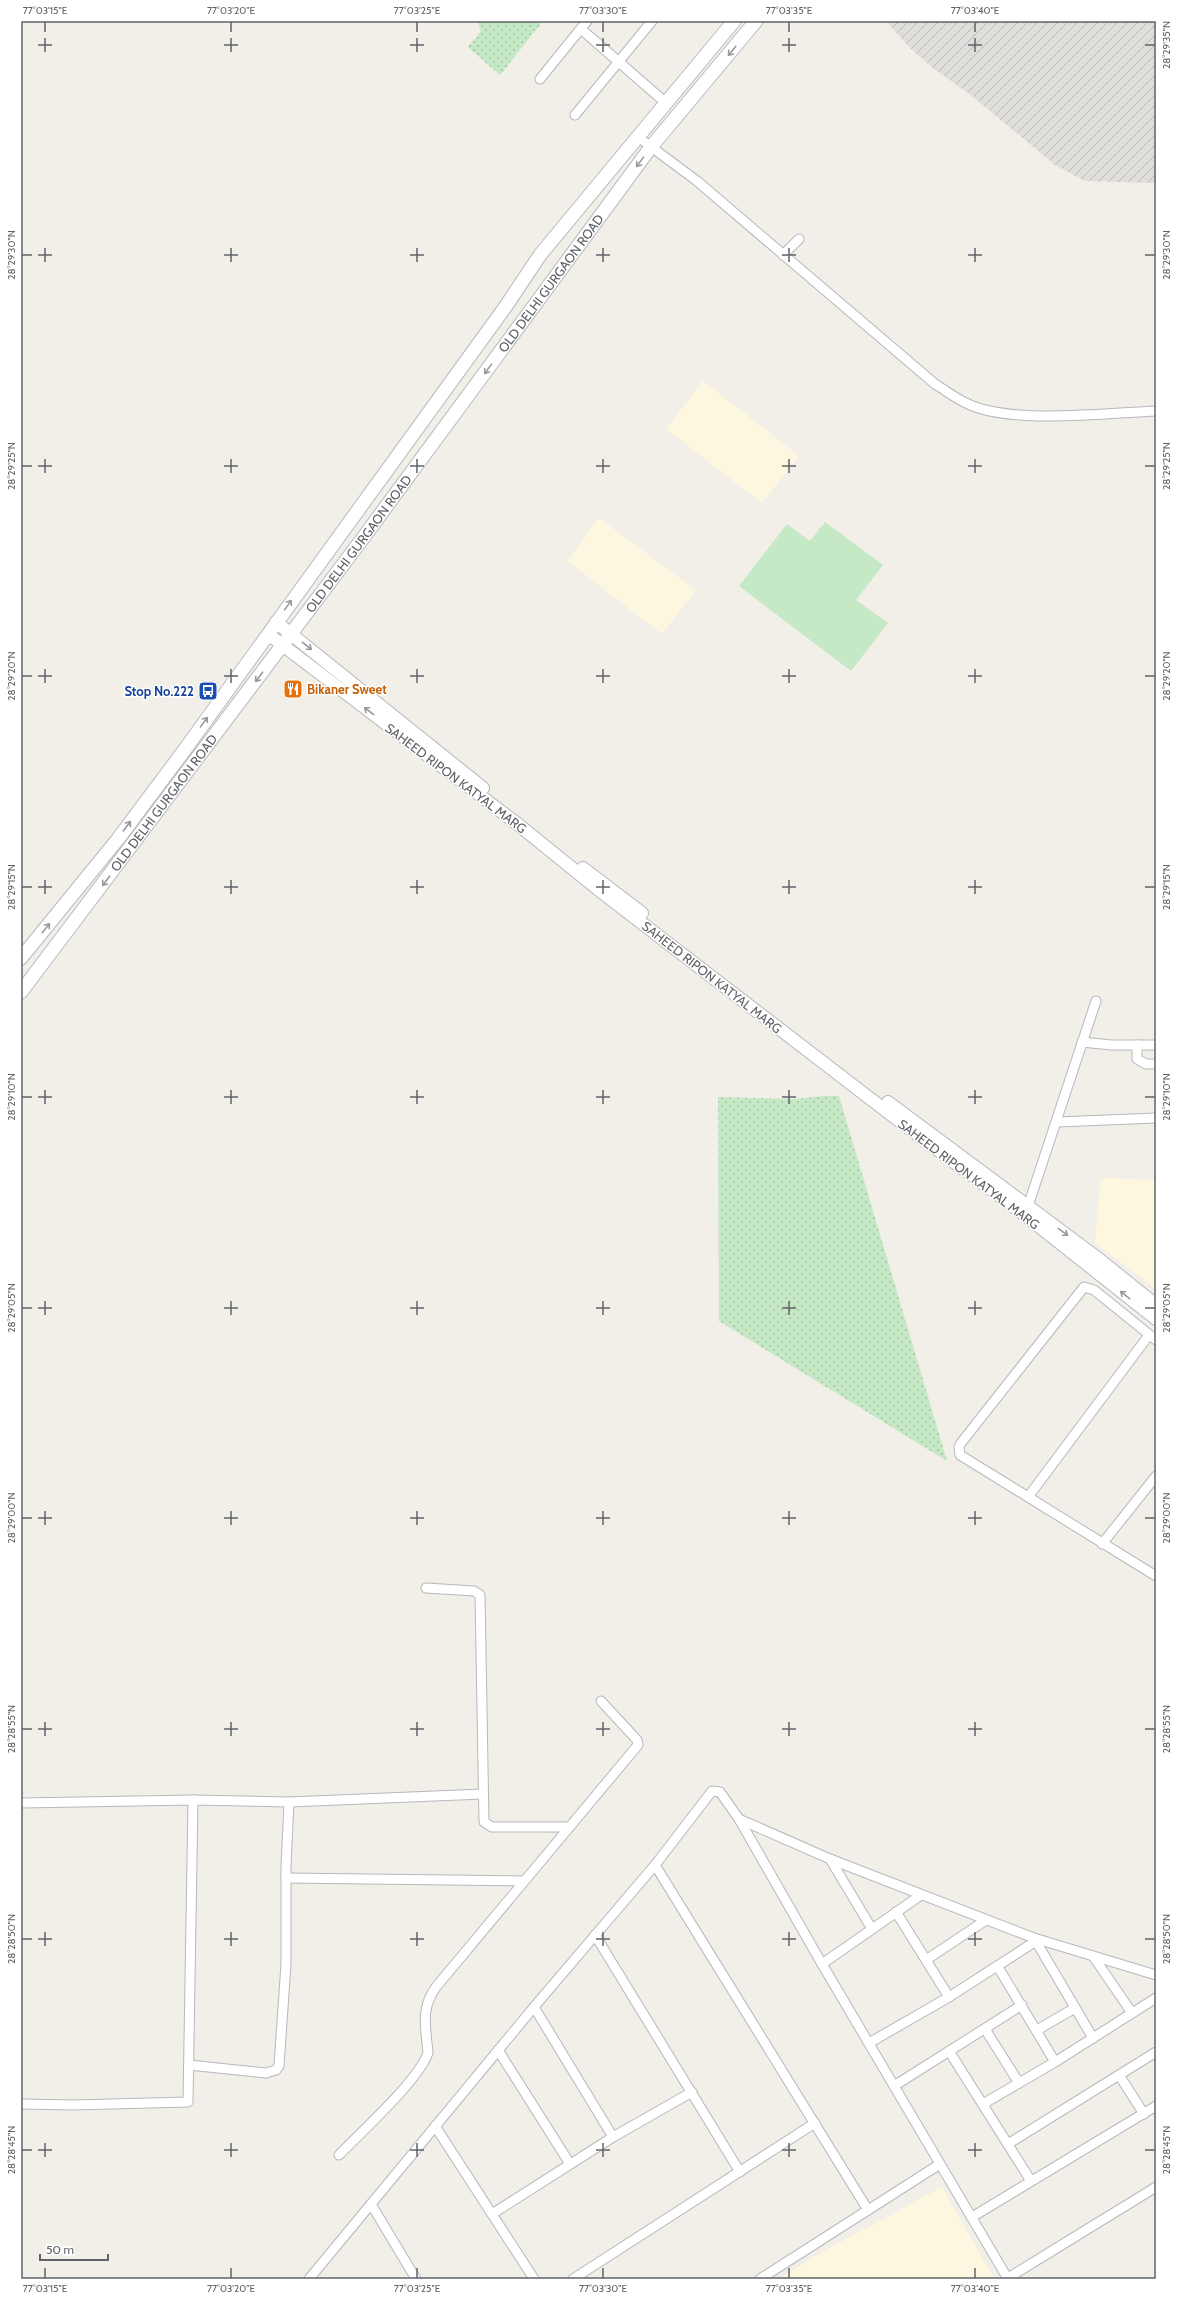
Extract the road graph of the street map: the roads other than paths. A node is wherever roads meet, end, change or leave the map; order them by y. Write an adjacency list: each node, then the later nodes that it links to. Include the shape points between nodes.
1 (587, 21): 5 (street)
2 (652, 21): 6 (street)
3 (734, 21): 8 (main road, OLD DELHI GURGAON ROAD)
4 (756, 21): 11 (main road, OLD DELHI GURGAON ROAD, one-way to 11)
5 (581, 29): 6 (street); 7 (street)
6 (618, 62): 8 (street); 9 (street)
7 (540, 79)
8 (666, 103): 10 (main road, OLD DELHI GURGAON ROAD)
9 (574, 115)
10 (638, 137): 11 (street); 15 (main road, OLD DELHI GURGAON ROAD, one-way to 10, via 506,306 540,255)
11 (651, 147): 13 (street, via 696,181); 17 (main road, OLD DELHI GURGAON ROAD, one-way to 17)
12 (799, 239): 13 (street)
13 (783, 255): 14 (street, via 935,384 967,404 1000,413 1032,416)
14 (1156, 411)
15 (276, 622): 16 (main road, OLD DELHI GURGAON ROAD); 17 (street, SAHEED RIPON KATYAL MARG)
16 (268, 634): 18 (street, SAHEED RIPON KATYAL MARG); 19 (main road, OLD DELHI GURGAON ROAD, one-way to 16, via 122,833)
17 (292, 634): 18 (main road, OLD DELHI GURGAON ROAD); 25 (street, SAHEED RIPON KATYAL MARG, one-way to 25)
18 (283, 645): 20 (main road, OLD DELHI GURGAON ROAD, one-way to 20); 25 (street, SAHEED RIPON KATYAL MARG, one-way to 18, via 604,894 515,822)
19 (21, 958)
20 (21, 992)
21 (1096, 1002): 22 (street)
22 (1082, 1042): 23 (street); 28 (street)
23 (1137, 1045): 24 (street); 26 (street, via 1137,1059 1146,1064)
24 (1156, 1045)
25 (831, 1064): 29 (street, SAHEED RIPON KATYAL MARG); 30 (street, SAHEED RIPON KATYAL MARG)
26 (1156, 1064)
27 (1156, 1118): 28 (street)
28 (1057, 1122): 29 (street)
29 (1028, 1206): 30 (street, SAHEED RIPON KATYAL MARG, one-way to 30)
30 (1094, 1262): 31 (street, SAHEED RIPON KATYAL MARG); 32 (street, SAHEED RIPON KATYAL MARG, one-way to 30)
31 (1156, 1304)
32 (1156, 1319)
33 (1152, 1338): 35 (street); 35 (street, via 1094,1290 1084,1287 1080,1289 959,1447 960,1455)
34 (1156, 1476): 36 (street)
35 (1028, 1497): 36 (street)
36 (1102, 1544): 37 (street)
37 (1156, 1576)
38 (426, 1588): 40 (street, via 474,1591 480,1594)
39 (601, 1701): 45 (street, via 637,1740 638,1745)
40 (483, 1794): 42 (street); 45 (street, via 483,1817 486,1825)
41 (193, 1800): 42 (street); 43 (street); 75 (street)
42 (288, 1802): 48 (street)
43 (21, 1803)
44 (739, 1819): 46 (street); 47 (street, via 720,1792 712,1791); 58 (street)
45 (569, 1827): 49 (street)
46 (830, 1859): 50 (street); 53 (street)
47 (655, 1865): 54 (street); 84 (street)
48 (286, 1878): 49 (street); 75 (street, via 286,1964 279,2066 276,2070 266,2073)
49 (523, 1881): 88 (street, via 428,1998 425,2009 428,2053 425,2060 402,2089)
50 (921, 1895): 51 (street); 52 (street)
51 (896, 1912): 53 (street); 57 (street)
52 (986, 1920): 55 (street); 57 (street)
53 (872, 1929): 58 (street)
54 (595, 1935): 64 (street); 79 (street)
55 (1035, 1940): 56 (street); 59 (street); 65 (street)
56 (1093, 1956): 60 (street); 66 (street)
57 (926, 1960): 61 (street)
58 (822, 1964): 70 (street)
59 (998, 1967): 61 (street); 63 (street)
60 (1156, 1975)
61 (949, 1997): 70 (street)
62 (1156, 1998): 66 (street)
63 (1022, 2005): 67 (street); 68 (street)
64 (534, 2007): 71 (street); 86 (street)
65 (1075, 2008): 68 (street); 69 (street)
66 (1132, 2013): 69 (street)
67 (985, 2029): 72 (street); 77 (street)
68 (1037, 2030): 74 (street)
69 (1093, 2038): 74 (street)
70 (869, 2043): 78 (street)
71 (498, 2050): 85 (street); 89 (street)
72 (949, 2051): 78 (street); 81 (street)
73 (1156, 2052): 76 (street)
74 (1055, 2062): 77 (street)
75 (189, 2064): 80 (street, via 188,2102)
76 (1119, 2075): 83 (street); 87 (street)
77 (1019, 2082): 81 (street)
78 (894, 2086): 90 (street)
79 (692, 2092): 86 (street); 91 (street)
80 (21, 2104)
81 (983, 2104): 87 (street)
82 (1156, 2106): 83 (street)
83 (1144, 2114): 92 (street)
84 (815, 2123): 91 (street); 95 (street)
85 (435, 2126): 94 (street); 96 (street)
86 (613, 2137): 89 (street)
87 (1008, 2144): 92 (street)
88 (339, 2155)
89 (570, 2164): 96 (street)
90 (940, 2164): 95 (street); 97 (street)
91 (740, 2172): 101 (street)
92 (1031, 2181): 97 (street)
93 (1156, 2187): 103 (street)
94 (371, 2204): 98 (street); 99 (street)
95 (868, 2210): 102 (street)
96 (492, 2214): 100 (street)
97 (972, 2217): 103 (street)
98 (312, 2278)
99 (416, 2279)
100 (534, 2279)
101 (573, 2279)
102 (760, 2279)
103 (1008, 2279)

